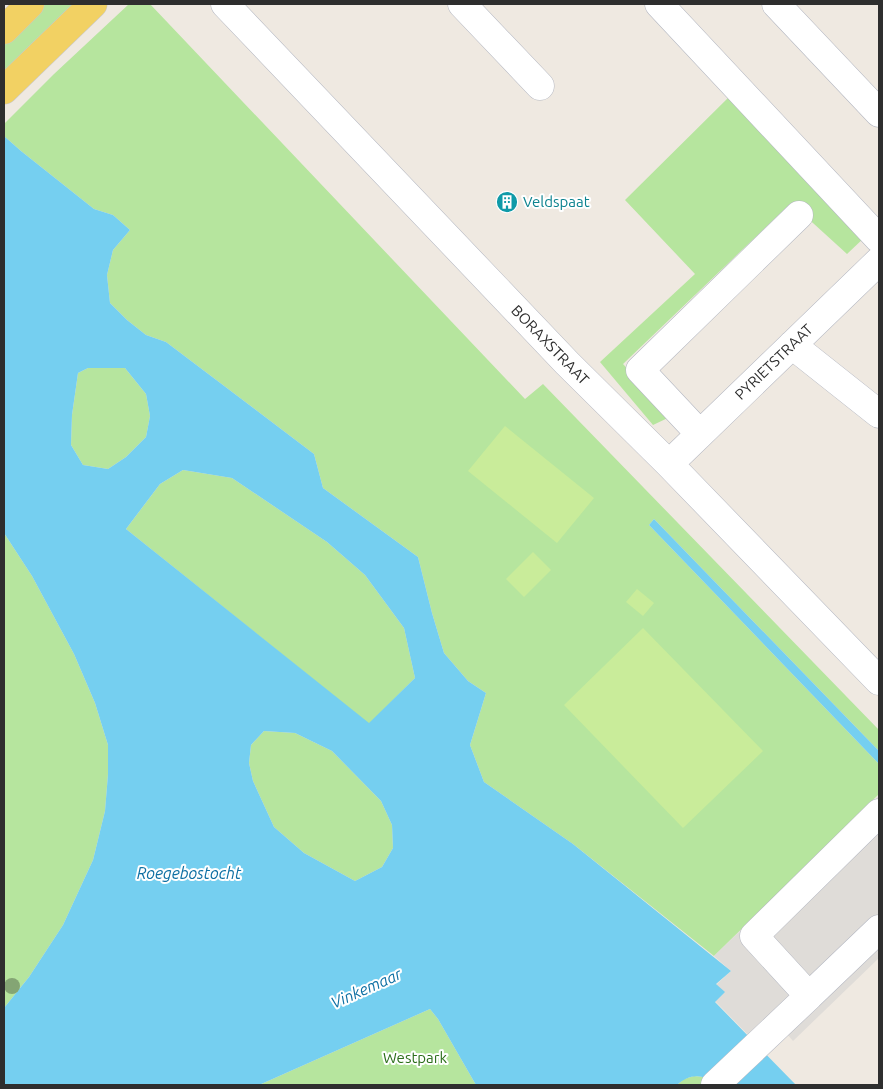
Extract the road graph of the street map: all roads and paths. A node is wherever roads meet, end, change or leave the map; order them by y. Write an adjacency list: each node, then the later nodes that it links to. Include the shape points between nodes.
1 (30, 4): 7 (main road)
2 (93, 4): 9 (main road)
3 (225, 4): 17 (street, BORAXSTRAAT, via 560,356)
4 (462, 4): 8 (street)
5 (658, 4): 12 (street)
6 (776, 4): 10 (street)
7 (4, 30)
8 (540, 86)
9 (4, 90)
10 (879, 112)
11 (799, 215): 16 (street, via 640,370)
12 (879, 239)
13 (879, 261): 14 (street, PYRIETSTRAAT)
14 (792, 345): 15 (street); 16 (street, PYRIETSTRAAT)
15 (879, 414)
16 (700, 434): 17 (street, PYRIETSTRAAT)
17 (669, 464): 18 (street, BORAXSTRAAT)
18 (879, 681)
19 (873, 813): 21 (street, via 754,936)
20 (879, 930): 21 (street)
21 (809, 996): 22 (street)
22 (715, 1085)

